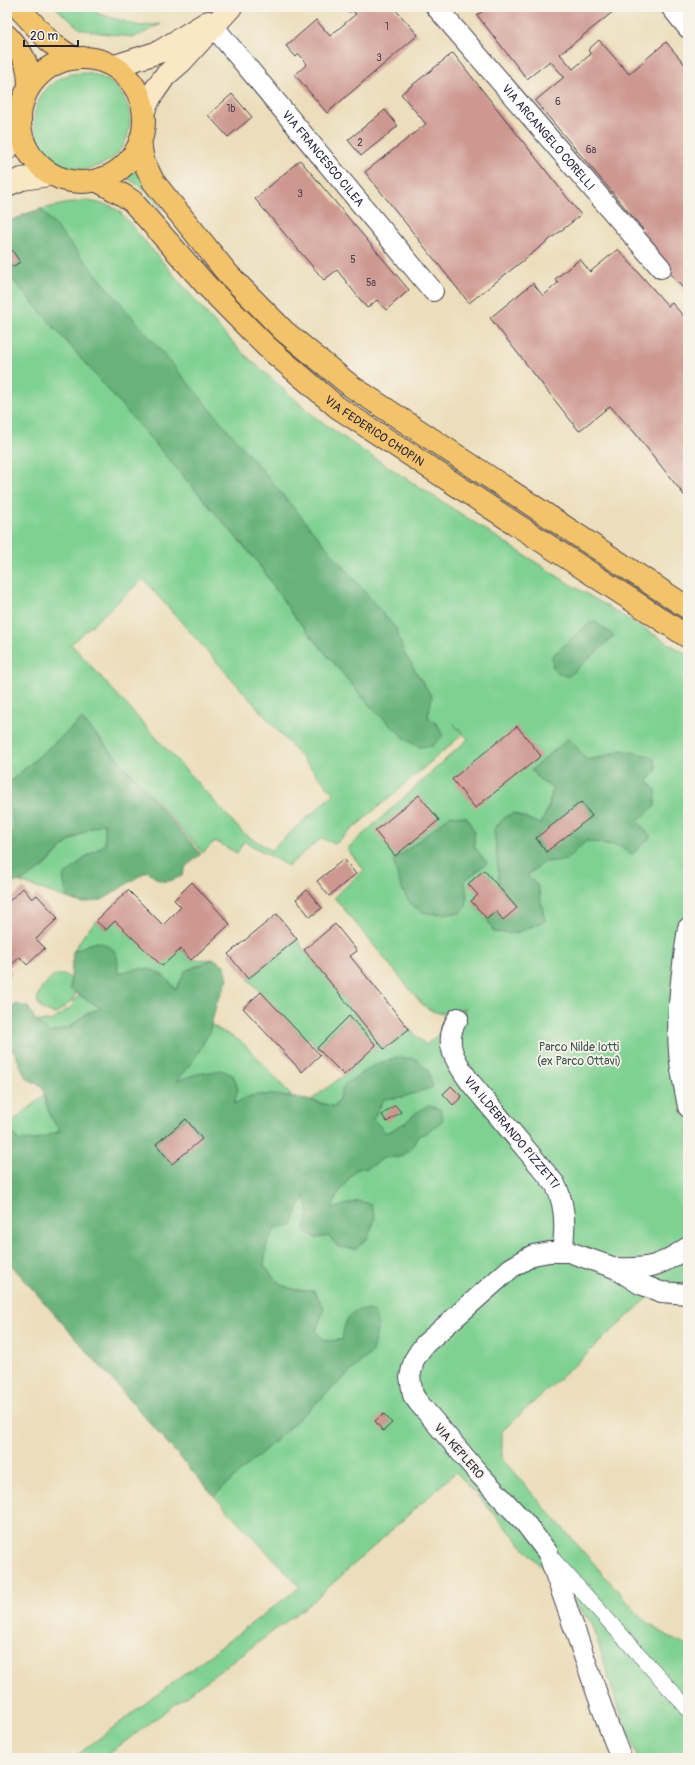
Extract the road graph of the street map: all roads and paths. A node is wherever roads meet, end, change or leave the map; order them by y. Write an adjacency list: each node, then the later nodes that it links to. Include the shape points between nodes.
1 (18, 7): 8 (main road, via 51,43)
2 (231, 7): 5 (main road); 9 (main road, via 159,52)
3 (436, 7): 18 (street, VIA ARCANGELO CORELLI)
4 (671, 7): 6 (street)
5 (214, 27): 11 (main road, via 164,76); 19 (street, VIA FRANCESCO CILEA)
6 (688, 28)
7 (7, 36): 10 (main road, via 26,59)
8 (73, 58): 9 (main road, via 86,57); 10 (main road, via 55,63)
9 (115, 66): 11 (main road, via 129,78 139,93)
10 (29, 85): 12 (main road, via 21,104)
11 (144, 110): 13 (main road, via 145,127)
12 (19, 125): 14 (main road); 15 (main road, via 27,151 34,162)
13 (140, 142): 16 (main road, via 118,170); 20 (main road, VIA FEDERICO CHOPIN, via 143,160 153,181 228,274 284,331 351,386)
14 (7, 149)
15 (50, 175): 16 (main road, via 82,182); 17 (main road, via 22,179)
16 (98, 180): 21 (main road, VIA FEDERICO CHOPIN, via 132,202 206,285 267,347 337,407)
17 (7, 185)
18 (661, 268)
19 (432, 291)
20 (688, 608)
21 (688, 637)
22 (688, 928): 24 (street, via 678,1027 679,1054)
23 (458, 1018): 26 (street, VIA ILDEBRANDO PIZZETTI, via 453,1025 450,1040 461,1069 560,1192 565,1225)
24 (688, 1107)
25 (688, 1247): 27 (street, via 664,1263 641,1269)
26 (562, 1251): 27 (street, VIA KEPLERO, via 589,1257); 29 (street, VIA KEPLERO, via 533,1255 511,1268 426,1344 414,1360 410,1378 413,1395 421,1407 525,1523)
27 (615, 1268): 28 (street, via 640,1284 662,1292)
28 (688, 1294)
29 (548, 1553): 30 (street); 31 (street, VIA KEPLERO)
30 (688, 1709)
31 (621, 1758)

